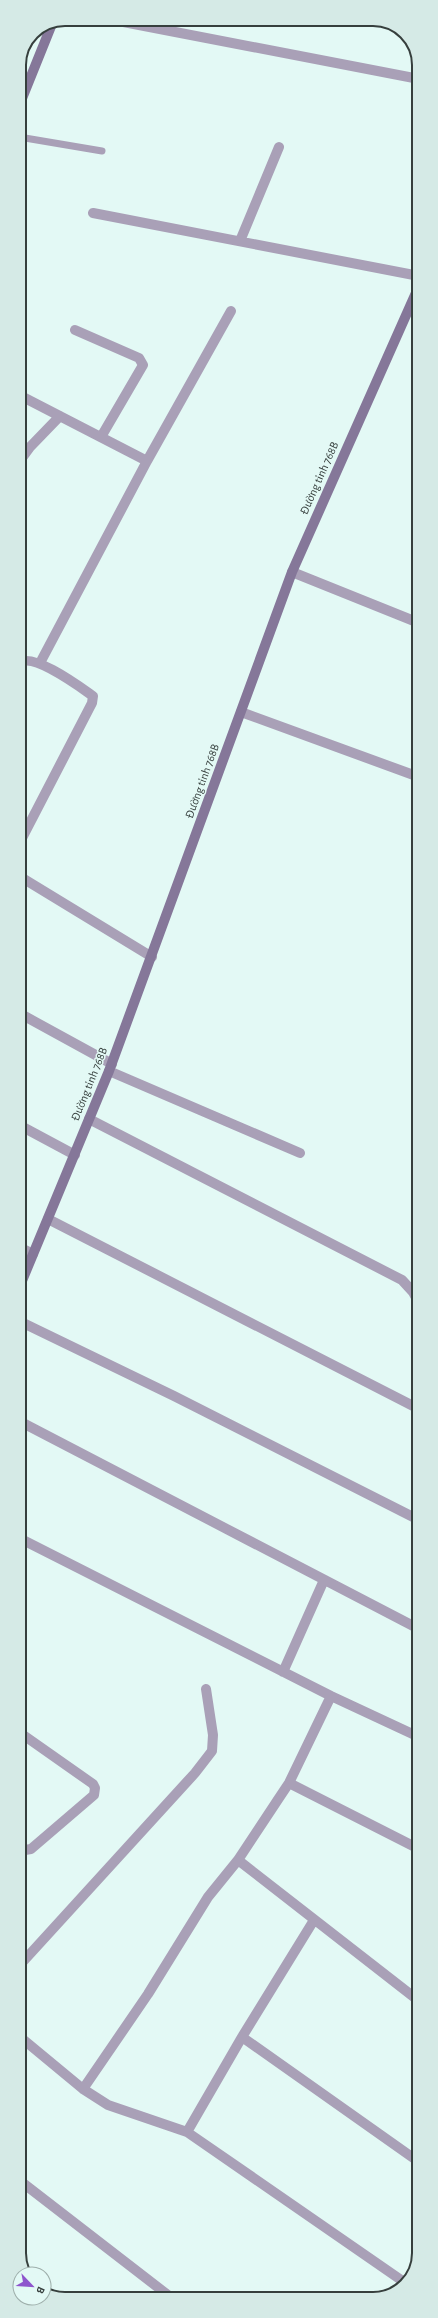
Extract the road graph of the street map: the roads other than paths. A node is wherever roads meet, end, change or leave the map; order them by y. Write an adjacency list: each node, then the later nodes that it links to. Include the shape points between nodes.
1 (144, 26): 3 (street)
2 (50, 29): 4 (street)
3 (412, 78)
4 (26, 86)
5 (26, 138): 7 (lane)
6 (279, 147): 9 (street)
7 (102, 152)
8 (93, 213): 9 (street)
9 (240, 242): 10 (street)
10 (412, 275)
11 (412, 302): 19 (street, Đường tỉnh 768B)
12 (231, 311): 18 (street)
13 (75, 330): 16 (street, via 139,358 144,365)
14 (26, 399): 15 (street)
15 (60, 416): 16 (street); 17 (street)
16 (101, 437): 18 (street)
17 (26, 452)
18 (147, 461): 22 (street)
19 (292, 572): 20 (street); 23 (street, Đường tỉnh 768B)
20 (412, 620)
21 (26, 661): 22 (street)
22 (40, 663): 25 (street, via 93,696 92,703)
23 (241, 712): 24 (street); 27 (street, Đường tỉnh 768B)
24 (412, 774)
25 (26, 830)
26 (26, 880): 27 (street)
27 (152, 957): 29 (street, Đường tỉnh 768B)
28 (26, 1017): 29 (street)
29 (110, 1068): 30 (street, Đường tỉnh 768B); 32 (street)
30 (89, 1119): 33 (street, Đường tỉnh 768B); 38 (street, via 402,1280)
31 (26, 1129): 33 (street)
32 (300, 1153)
33 (74, 1155): 34 (street, Đường tỉnh 768B)
34 (48, 1219): 36 (street, Đường tỉnh 768B); 40 (street)
35 (26, 1250): 36 (street)
36 (33, 1254): 37 (street, Đường tỉnh 768B)
37 (26, 1271)
38 (412, 1291)
39 (26, 1324): 42 (street)
40 (412, 1405)
41 (26, 1425): 44 (street)
42 (412, 1516)
43 (26, 1542): 46 (street)
44 (324, 1580): 45 (street); 46 (street)
45 (412, 1625)
46 (283, 1672): 48 (street)
47 (206, 1689): 56 (street, via 213,1735 212,1751 195,1773)
48 (331, 1696): 49 (street); 51 (street)
49 (412, 1734)
50 (26, 1737): 53 (street, via 93,1784 95,1788 94,1794 31,1849)
51 (288, 1783): 52 (street); 54 (street)
52 (412, 1845)
53 (26, 1850)
54 (238, 1860): 55 (street); 60 (street, via 208,1897 148,1994)
55 (314, 1920): 57 (street); 58 (street)
56 (26, 1958)
57 (412, 1996)
58 (242, 2037): 61 (street); 62 (street)
59 (26, 2042): 60 (street)
60 (83, 2089): 61 (street, via 114,2107)
61 (187, 2132): 64 (street)
62 (412, 2157)
63 (26, 2185): 65 (street)
64 (401, 2280)
65 (164, 2292)

